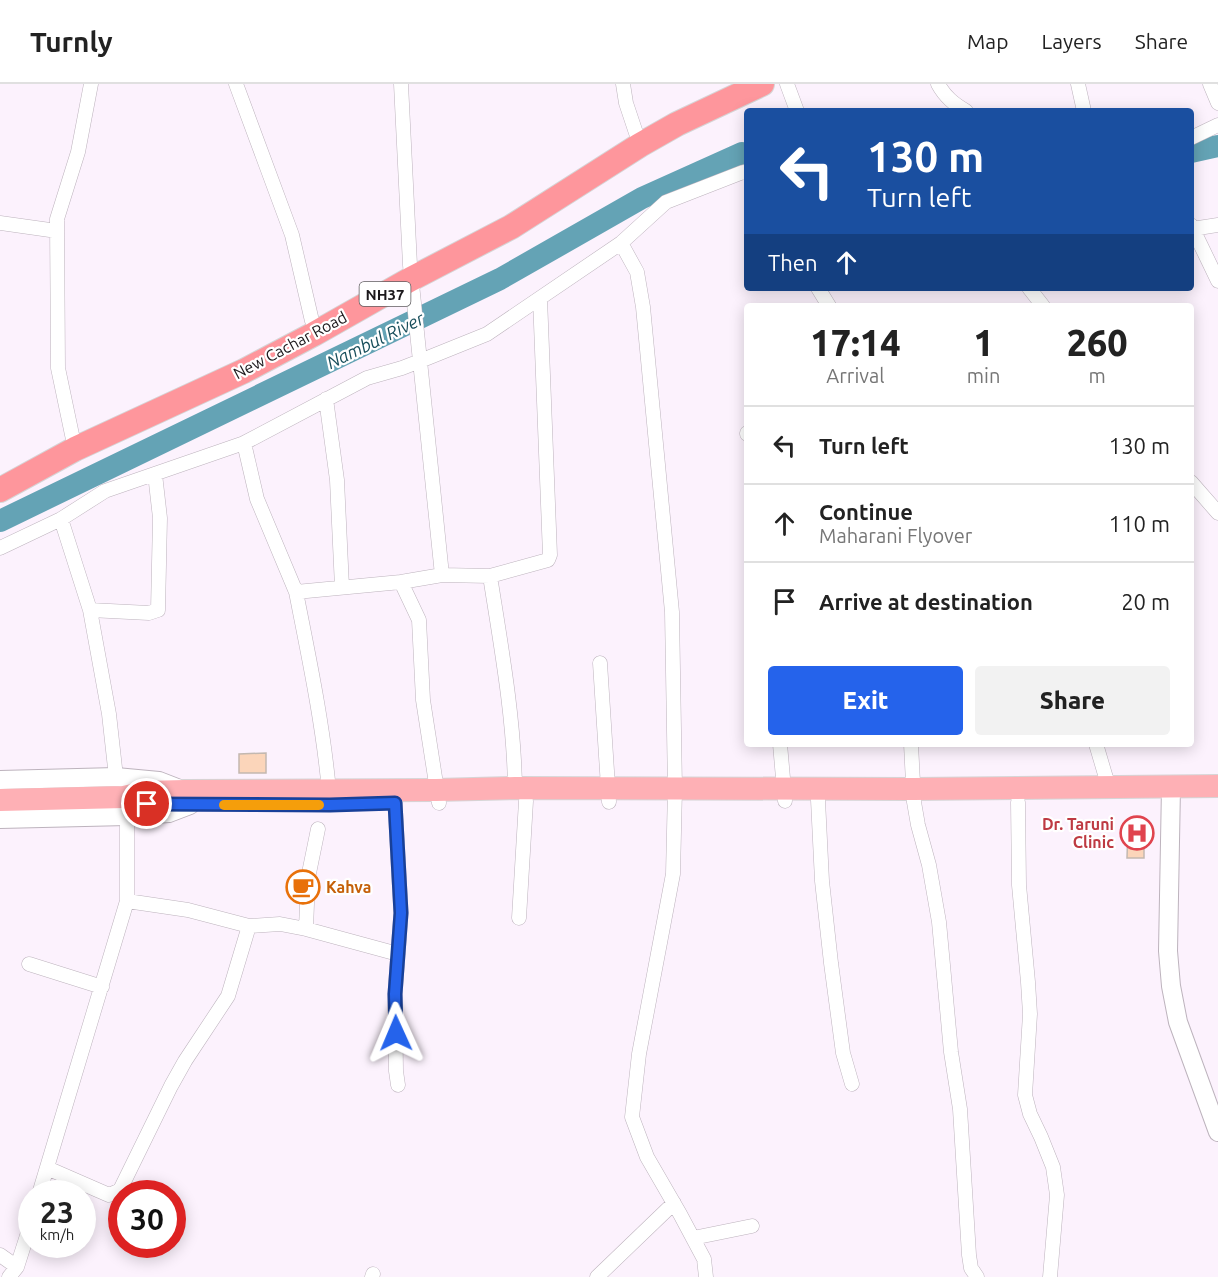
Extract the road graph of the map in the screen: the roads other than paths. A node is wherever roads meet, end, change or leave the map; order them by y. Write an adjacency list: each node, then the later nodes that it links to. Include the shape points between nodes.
1 (92, 84): 22 (street)
2 (236, 84): 30 (street, via 292,235)
3 (401, 84): 25 (street)
4 (623, 84): 16 (street)
5 (729, 84): 16 (highway, New Cachar Road / NH37)
6 (762, 84): 25 (highway, New Cachar Road / NH37, via 640,145 512,227)
7 (786, 84): 12 (street)
8 (938, 84): 13 (street, via 947,98)
9 (1078, 84): 14 (street)
10 (1210, 84): 11 (street)
11 (1218, 103)
12 (796, 108)
13 (962, 108)
14 (1083, 108)
15 (1218, 125): 17 (street)
16 (636, 133): 25 (highway, New Cachar Road / NH37)
17 (1194, 137)
18 (744, 172): 24 (street, via 666,202)
19 (0, 223): 22 (street)
20 (1218, 225): 21 (street)
21 (1194, 227)
22 (57, 231): 33 (street, via 58,368)
23 (1194, 231): 26 (street)
24 (621, 243): 28 (street); 60 (street, via 637,272 643,308 672,612)
25 (411, 275): 30 (highway, New Cachar Road / NH37, via 361,291); 31 (street); 33 (highway, New Cachar Road / NH37, via 244,371)
26 (1218, 281)
27 (1031, 291): 29 (street)
28 (540, 298): 31 (street, via 487,334); 43 (street, via 550,555 548,560)
29 (1041, 303)
30 (312, 321): 33 (highway, New Cachar Road / NH37, via 145,401)
31 (420, 361): 32 (street, via 367,378); 42 (street)
32 (326, 399): 34 (street); 45 (street, via 337,480)
33 (74, 443): 36 (highway, New Cachar Road / NH37); 38 (highway, New Cachar Road / NH37)
34 (244, 443): 35 (street); 46 (street, via 257,499)
35 (155, 474): 40 (street, via 105,491); 47 (street, via 160,518 158,610)
36 (0, 477)
37 (1194, 485): 39 (street)
38 (0, 490)
39 (1218, 513)
40 (61, 519): 41 (street); 47 (street)
41 (0, 548)
42 (442, 574): 43 (street); 44 (street)
43 (490, 576): 56 (street)
44 (401, 582): 45 (street); 62 (street, via 419,620 423,700)
45 (342, 587): 46 (street)
46 (296, 592): 55 (street)
47 (90, 610): 63 (street)
48 (600, 663): 59 (street)
49 (780, 747): 57 (street)
50 (911, 747): 61 (street)
51 (1097, 747): 54 (street)
52 (0, 780): 63 (street)
53 (1218, 786): 58 (main road)
54 (1109, 788): 58 (main road); 61 (main road)
55 (329, 791): 62 (main road); 64 (main road)
56 (521, 794): 59 (main road); 62 (main road); 73 (street)
57 (784, 794): 60 (main road); 61 (main road); 66 (main road)
58 (1171, 794): 67 (main road); 68 (main road); 81 (street, via 1171,986 1178,1022)
59 (608, 795): 60 (main road)
60 (675, 795): 84 (street, via 673,874 639,1054 632,1117 647,1157)
61 (913, 795): 66 (main road); 68 (main road); 91 (street, via 939,922 960,1109 969,1255)
62 (437, 796): 69 (main road)
63 (122, 797): 64 (main road, via 147,804); 65 (main road); 70 (street); 72 (street)
64 (176, 798): 69 (main road, via 330,805)
65 (0, 800)
66 (818, 800): 79 (street, via 831,963 843,1053)
67 (1218, 801)
68 (1018, 802): 92 (street, via 1018,885 1030,1014 1025,1095 1053,1167 1057,1195)
69 (395, 803): 76 (street, via 401,913)
70 (0, 819)
71 (318, 829): 75 (street, via 308,878)
72 (127, 902): 74 (street, via 188,910); 78 (street)
73 (519, 918)
74 (249, 926): 75 (street, via 280,924); 82 (street, via 228,996 171,1086 120,1190 109,1195)
75 (306, 929): 76 (street)
76 (398, 954): 80 (street)
77 (29, 964): 78 (street)
78 (102, 987): 82 (street)
79 (852, 1084)
80 (398, 1085)
81 (1218, 1132)
82 (47, 1168): 83 (street)
83 (43, 1180)
84 (674, 1203): 86 (street); 89 (street)
85 (752, 1226): 86 (street)
86 (693, 1238): 90 (street, via 704,1259)
87 (0, 1255): 88 (street)
88 (13, 1272)
89 (597, 1277)
90 (706, 1277)
91 (977, 1277)
92 (1050, 1277)

